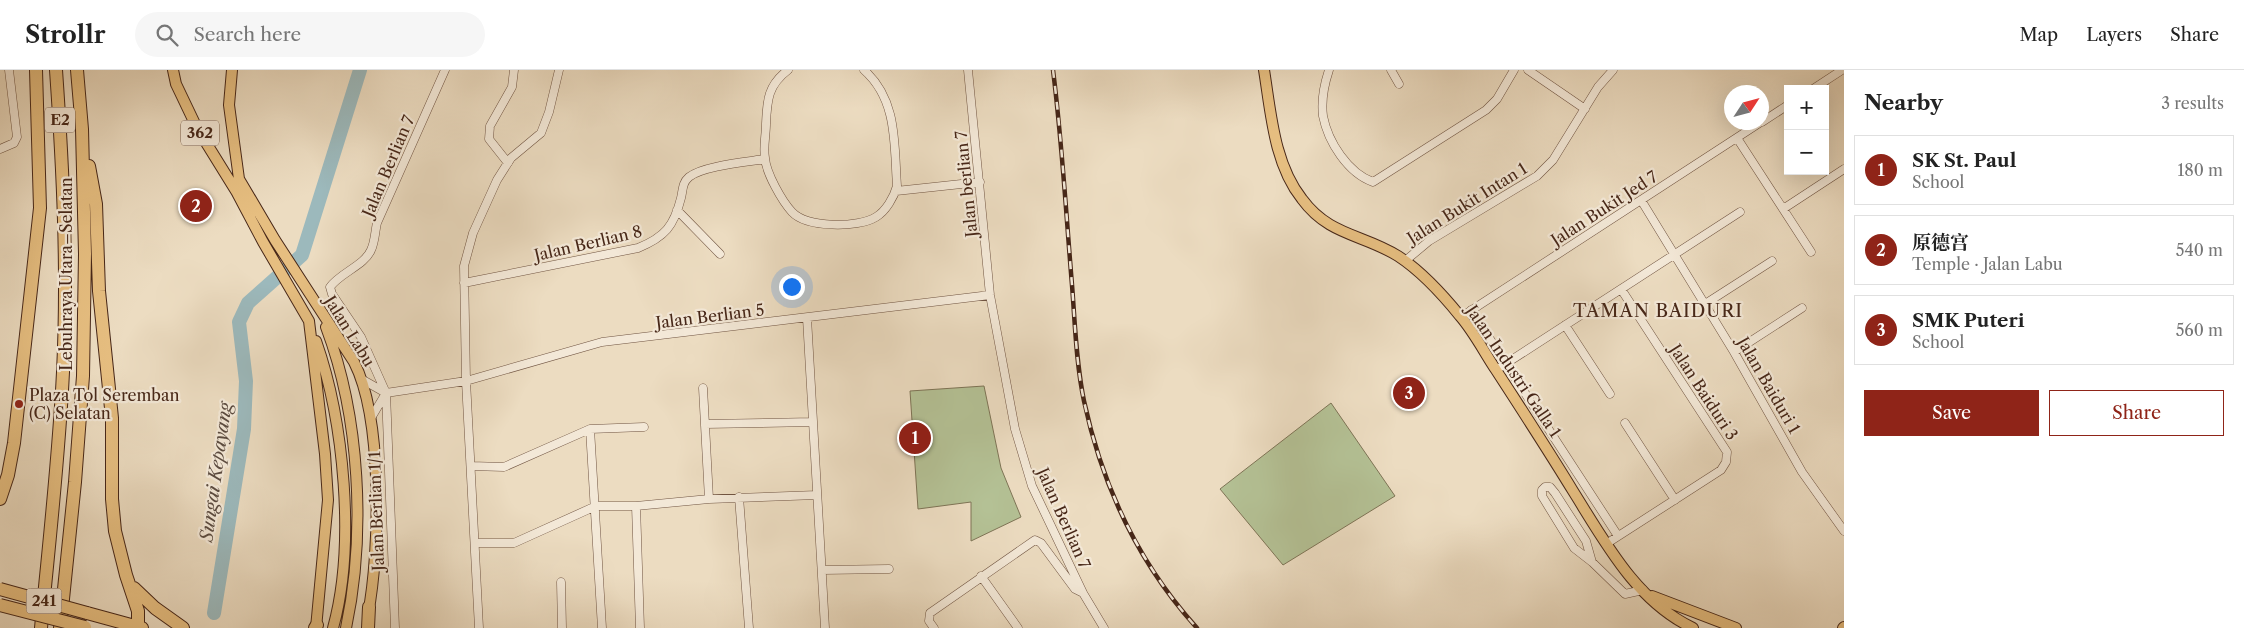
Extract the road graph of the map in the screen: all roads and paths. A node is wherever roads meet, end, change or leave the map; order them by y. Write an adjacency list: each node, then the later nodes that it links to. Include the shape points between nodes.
1 (9, 70): 28 (street, via 17,136 14,143)
2 (36, 70): 71 (highway, via 40,208 14,442)
3 (56, 70): 93 (highway, Lebuhraya Utara–Selatan / E2, via 63,169 63,372)
4 (77, 70): 25 (highway, Lebuhraya Utara–Selatan / E2)
5 (173, 70): 52 (main road, Jalan Labu / 362, via 176,84 197,128)
6 (232, 70): 48 (main road, Jalan Labu / 362, via 229,105 237,169 243,188)
7 (445, 70): 60 (street, Jalan Berlian 7, via 377,223 372,250 330,287 361,337)
8 (514, 70): 30 (street, via 512,87 490,126 489,139)
9 (559, 70): 30 (street, via 541,133)
10 (788, 70): 29 (street, via 772,85)
11 (864, 70): 33 (street, via 884,97 893,119)
12 (968, 70): 32 (street, Jalan berlian 7)
13 (1264, 70): 41 (main road, Jalan Industri Galla 1, via 1280,155 1301,199 1332,228)
14 (1329, 70): 16 (street, via 1323,92 1324,117 1332,141 1350,168 1361,178 1373,182 1486,110 1497,99)
15 (1391, 70): 20 (street)
16 (1514, 70)
17 (1528, 70): 23 (street)
18 (1613, 70): 23 (street, Jalan Bukit Intan 1, via 1598,87)
19 (1842, 70): 21 (street)
20 (1399, 84)
21 (1819, 85)
22 (1784, 108): 24 (street, Jalan Bukit Jed 7)
23 (1585, 110): 41 (street, Jalan Bukit Intan 1, via 1552,160 1537,176 1429,241)
24 (1769, 117)
25 (82, 129): 83 (highway, via 96,204 99,291 112,418 115,531); 94 (highway, Lebuhraya Utara–Selatan / E2, via 83,376)
26 (1749, 130): 27 (street, Jalan Bukit Jed 7)
27 (1737, 138): 34 (street, Jalan Bukit Jed 7); 35 (street)
28 (1, 149)
29 (764, 159): 33 (street, via 785,202 793,213 806,220 847,225 863,221 877,216); 36 (street, Jalan Berlian 8, via 711,168 690,176 684,184)
30 (508, 163): 43 (street, via 473,234 464,266)
31 (1844, 169): 35 (street)
32 (980, 182): 33 (street); 45 (street, Jalan berlian 7)
33 (896, 191)
34 (1641, 200): 40 (street, Jalan Baiduri 1); 49 (street, Jalan Bukit Jed 7)
35 (1783, 209): 38 (street)
36 (677, 210): 39 (street); 43 (street, Jalan Berlian 8, via 671,226 655,241 638,248)
37 (1740, 212): 40 (street)
38 (1811, 252)
39 (720, 254)
40 (1674, 254): 44 (street); 46 (street, Jalan Baiduri 1)
41 (1405, 261): 50 (main road, Jalan Industri Galla 1)
42 (1772, 261): 46 (street)
43 (464, 283): 58 (street)
44 (1621, 289): 53 (street); 73 (street, Jalan Baiduri 3, via 1727,452 1721,470)
45 (990, 295): 51 (street, Jalan Berlian 5); 88 (street, Jalan Berlian 7, via 1015,429 1030,476)
46 (1705, 304): 54 (street, Jalan Baiduri 1)
47 (1802, 308): 54 (street)
48 (320, 310): 57 (main road, Jalan Labu / 362); 99 (main road, via 333,346 351,422 358,515)
49 (1472, 310): 50 (street, Jalan Bukit Jed 7); 55 (street)
50 (1461, 317): 56 (main road, Jalan Industri Galla 1)
51 (807, 318): 58 (street, Jalan Berlian 5, via 602,342); 63 (street)
52 (309, 321): 91 (main road, Jalan Labu / 362, via 328,500); 98 (main road, via 336,418 344,485 345,542)
53 (1565, 325): 55 (street); 61 (street)
54 (1734, 352): 76 (street, Jalan Baiduri 1, via 1802,472)
55 (1506, 363): 56 (street); 77 (street)
56 (1496, 370): 79 (main road, Jalan Industri Galla 1)
57 (362, 380): 60 (street); 62 (main road, Jalan Labu / 362)
58 (466, 381): 60 (street, Jalan Berlian 5); 68 (street)
59 (703, 388): 65 (street)
60 (386, 393): 62 (street); 101 (street, Jalan Berlian 1/1)
61 (1610, 394)
62 (371, 418): 90 (main road, Jalan Labu / 362, via 376,512)
63 (813, 422): 65 (street); 69 (street)
64 (1625, 423): 73 (street)
65 (705, 424): 72 (street)
66 (644, 427): 67 (street)
67 (590, 429): 68 (street, via 504,467); 74 (street)
68 (471, 466): 78 (street)
69 (817, 495): 70 (street); 82 (street)
70 (739, 497): 72 (street); 106 (street)
71 (0, 499)
72 (709, 499): 75 (street)
73 (1675, 500): 77 (street)
74 (596, 506): 75 (street); 78 (street, via 514,543); 104 (street)
75 (636, 506): 105 (street)
76 (1844, 531)
77 (1618, 536): 79 (street)
78 (475, 543): 102 (street)
79 (1606, 544): 87 (main road, Jalan Industri Galla 1)
80 (1592, 562): 80 (street, via 1574,548 1542,496 1545,487 1550,487 1586,541); 87 (street, via 1625,594)
81 (889, 569): 82 (street)
82 (822, 570): 107 (street)
83 (126, 575): 96 (highway); 97 (highway, via 143,598)
84 (981, 576): 88 (street, via 1035,540 1041,543 1075,589); 108 (street, via 930,614 929,621); 109 (street)
85 (561, 582): 103 (street)
86 (0, 589): 96 (highway, 241, bridge)
87 (1646, 592): 110 (main road, Jalan Industri Galla 1, via 1670,616); 111 (main road)
88 (1083, 593): 92 (street, Jalan Berlian 7)
89 (0, 605): 95 (highway, 241, bridge)
90 (369, 607): 100 (highway)
91 (316, 627)
92 (1101, 627)
93 (41, 628)
94 (60, 628)
95 (87, 628)
96 (140, 628)
97 (183, 628)
98 (333, 628)
99 (346, 628)
100 (366, 628)
101 (395, 628)
102 (479, 628)
103 (562, 628)
104 (602, 628)
105 (640, 628)
106 (749, 628)
107 (824, 628)
108 (934, 628)
109 (1018, 628)
110 (1693, 628)
111 (1736, 628)

